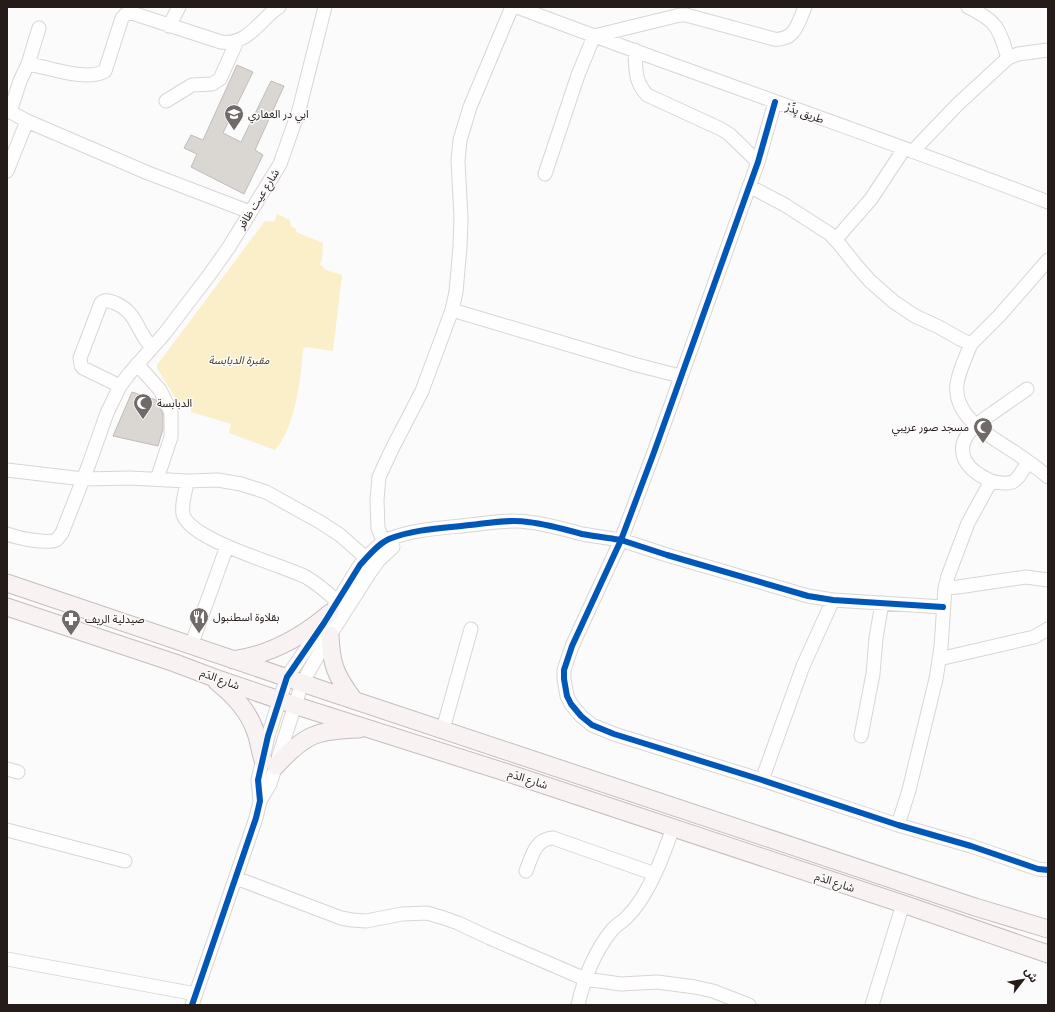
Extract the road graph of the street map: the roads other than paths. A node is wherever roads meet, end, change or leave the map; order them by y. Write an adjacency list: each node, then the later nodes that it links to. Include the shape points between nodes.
1 (179, 7): 8 (street)
2 (280, 7): 11 (street, via 247,36)
3 (323, 7): 26 (street, شارع عيت ظافر, via 299,110 286,150)
4 (512, 7): 29 (street, via 470,107 460,140 460,247)
5 (517, 7): 10 (street, طريق يِدِّرْ)
6 (806, 7): 10 (street, via 789,38 781,40 680,14)
7 (968, 7): 14 (street, via 982,13 997,26)
8 (169, 26): 11 (street, via 221,42); 15 (street, via 132,13 124,16 105,71 95,75 70,73)
9 (39, 28): 15 (street)
10 (594, 36): 12 (street, طريق يِدِّرْ); 23 (street, via 578,75)
11 (237, 41): 16 (street, via 220,78 212,84 192,85)
12 (635, 50): 17 (street, طريق يِدِّرْ); 21 (street, via 637,80 647,95 729,134)
13 (1048, 50): 14 (street)
14 (1008, 58): 20 (street)
15 (28, 64): 18 (street)
16 (166, 101)
17 (775, 102): 20 (street, طريق يِدِّرْ); 21 (street)
18 (9, 111): 19 (street)
19 (27, 121): 22 (street); 26 (street, via 148,173)
20 (908, 150): 25 (street, طريق يِدِّرْ); 27 (street, via 871,199)
21 (758, 162): 24 (street)
22 (7, 171)
23 (545, 174)
24 (749, 186): 27 (street, via 785,205); 33 (street)
25 (1048, 202)
26 (250, 212): 31 (street, شارع عيت ظافر, via 210,274)
27 (836, 239): 30 (street, via 861,270 894,302 915,316)
28 (1048, 260): 30 (street)
29 (452, 310): 33 (street); 47 (street, via 422,391 380,477 377,500 378,528)
30 (971, 344): 36 (street, via 957,386 960,402)
31 (152, 347): 32 (street, شارع عيت ظافر); 34 (street, via 128,312 107,300 101,303 80,358 81,365)
32 (137, 364): 34 (street, شارع عيت ظافر); 41 (street, via 160,390 171,412 171,437)
33 (680, 376): 45 (street)
34 (120, 386): 40 (street, شارع عيت ظافر)
35 (1027, 389): 36 (street)
36 (975, 425): 37 (street); 43 (street, via 963,445 964,457 972,469)
37 (1028, 462): 39 (street); 43 (street, via 1011,484)
38 (8, 472): 40 (street)
39 (1048, 477)
40 (83, 478): 41 (street); 44 (street, شارع عيت ظافر, via 66,527 59,538 52,541)
41 (157, 479): 42 (street)
42 (188, 481): 46 (street, via 183,511 187,522 208,538); 48 (street, via 223,480 266,492 320,522)
43 (991, 481): 51 (street, via 968,523)
44 (7, 534)
45 (621, 540): 47 (street, via 526,522 486,524 409,534); 52 (street, via 808,596); 72 (street, via 583,620 564,670 565,687 571,704 580,716 605,730)
46 (227, 546): 56 (street, via 305,577 320,587); 60 (street)
47 (385, 547): 48 (street); 59 (street)
48 (366, 558): 56 (street)
49 (1048, 580): 51 (street, via 1026,577)
50 (7, 583): 60 (main road, شارع الدَم)
51 (945, 588): 55 (street)
52 (833, 600): 53 (street); 72 (street, via 803,666)
53 (882, 604): 55 (street); 70 (street, via 873,674)
54 (7, 607): 64 (main road, شارع الدَم, via 175,663)
55 (943, 607): 61 (street)
56 (334, 608): 62 (main road, via 317,624 282,645); 63 (street)
57 (471, 629): 69 (street)
58 (1048, 629): 61 (street, via 1034,638)
59 (330, 635): 65 (street); 66 (main road, via 334,668 340,682)
60 (191, 646): 62 (main road, شارع الدَم)
61 (939, 659): 73 (street, via 909,790)
62 (233, 660): 63 (main road, شارع الدَم)
63 (287, 677): 65 (main road, شارع الدَم); 67 (street)
64 (212, 678): 67 (main road, شارع الدَم); 71 (main road, via 230,692 245,710)
65 (302, 683): 66 (main road, شارع الدَم); 67 (street)
66 (354, 700): 69 (main road, شارع الدَم)
67 (287, 702): 68 (main road, شارع الدَم); 71 (street)
68 (373, 729): 71 (main road, via 327,731 316,734); 74 (main road, شارع الدَم)
69 (443, 729): 82 (main road, شارع الدَم)
70 (861, 736)
71 (269, 763): 80 (street, via 270,784 260,801)
72 (762, 780): 73 (street)
73 (898, 825): 77 (street)
74 (673, 828): 79 (street); 81 (main road, شارع الدَم)
75 (7, 830): 76 (street)
76 (125, 861)
77 (1048, 870)
78 (526, 871): 79 (street, via 540,842 546,838 553,838)
79 (655, 874): 85 (street, via 639,902 607,937)
80 (236, 878): 85 (street, via 326,913 352,920 366,921 427,913); 86 (street)
81 (903, 904): 83 (main road, شارع الدَم); 89 (street)
82 (1048, 929)
83 (1048, 954)
84 (7, 959): 86 (street)
85 (586, 979): 87 (street); 88 (street, via 615,983 657,982 695,986)
86 (194, 999)
87 (578, 1005)
88 (749, 1005)
89 (872, 1005)

